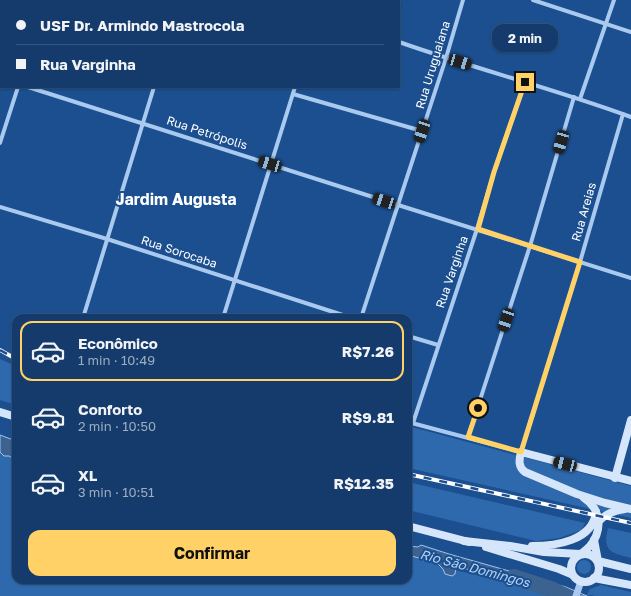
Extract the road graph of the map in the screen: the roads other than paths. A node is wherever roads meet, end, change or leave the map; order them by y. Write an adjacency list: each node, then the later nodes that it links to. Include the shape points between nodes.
1 (463, 0): 7 (street, Rua Uruguaiana)
2 (533, 0): 4 (street)
3 (614, 0): 4 (street)
4 (606, 24): 5 (street); 15 (street)
5 (631, 32)
6 (400, 42): 7 (street)
7 (446, 58): 8 (street); 19 (street, Rua Uruguaiana)
8 (525, 82): 14 (street); 24 (street, Rua Varginha, via 494,172)
9 (18, 88): 20 (street)
10 (31, 88): 18 (street, Rua Petrópolis)
11 (154, 88): 18 (street)
12 (295, 88): 13 (street)
13 (293, 94): 19 (street); 21 (street)
14 (574, 97): 15 (street); 26 (street)
15 (580, 99): 16 (street)
16 (623, 114): 17 (street); 27 (street, Rua Areias)
17 (631, 117)
18 (142, 123): 21 (street, Rua Petrópolis); 25 (street)
19 (422, 131): 22 (street, Rua Uruguaiana)
20 (0, 143)
21 (270, 164): 22 (street, Rua Petrópolis); 29 (street)
22 (398, 205): 24 (street, Rua Petrópolis); 33 (street, Rua Uruguaiana)
23 (0, 207): 25 (street, Rua Sorocaba)
24 (478, 229): 26 (street, Rua Petrópolis); 35 (street, Rua Varginha)
25 (107, 239): 29 (street, Rua Sorocaba); 30 (street)
26 (530, 246): 27 (street, Rua Petrópolis); 40 (street)
27 (580, 262): 28 (street, Rua Petrópolis); 41 (street, Rua Areias)
28 (631, 278)
29 (235, 280): 31 (street); 32 (street, Rua Sorocaba)
30 (84, 314)
31 (224, 314)
32 (340, 314)
33 (362, 314)
34 (412, 337): 35 (street)
35 (438, 345): 39 (street, Rua Varginha)
36 (1, 412): 37 (main road)
37 (12, 416)
38 (631, 420): 42 (main road)
39 (413, 424): 40 (street)
40 (468, 437): 41 (street)
41 (521, 452): 42 (main road); 44 (main road, via 521,469)
42 (615, 478): 43 (main road)
43 (631, 482)
44 (577, 494): 45 (main road); 46 (main road, via 586,499)
45 (631, 509): 47 (main road, via 615,511)
46 (596, 511): 47 (main road); 51 (main road, via 587,532 580,536 542,546)
47 (599, 521): 49 (main road)
48 (412, 527): 50 (main road)
49 (594, 540): 52 (main road); 53 (main road)
50 (464, 541): 51 (main road); 55 (main road)
51 (510, 546): 52 (main road, via 544,552)
52 (580, 554): 53 (main road, via 594,556); 55 (main road, via 571,563)
53 (598, 561): 54 (main road); 56 (main road, via 598,573)
54 (631, 569)
55 (571, 574): 57 (main road)
56 (594, 578): 57 (main road); 58 (main road)
57 (581, 581): 59 (street)
58 (631, 586)
59 (577, 593)

